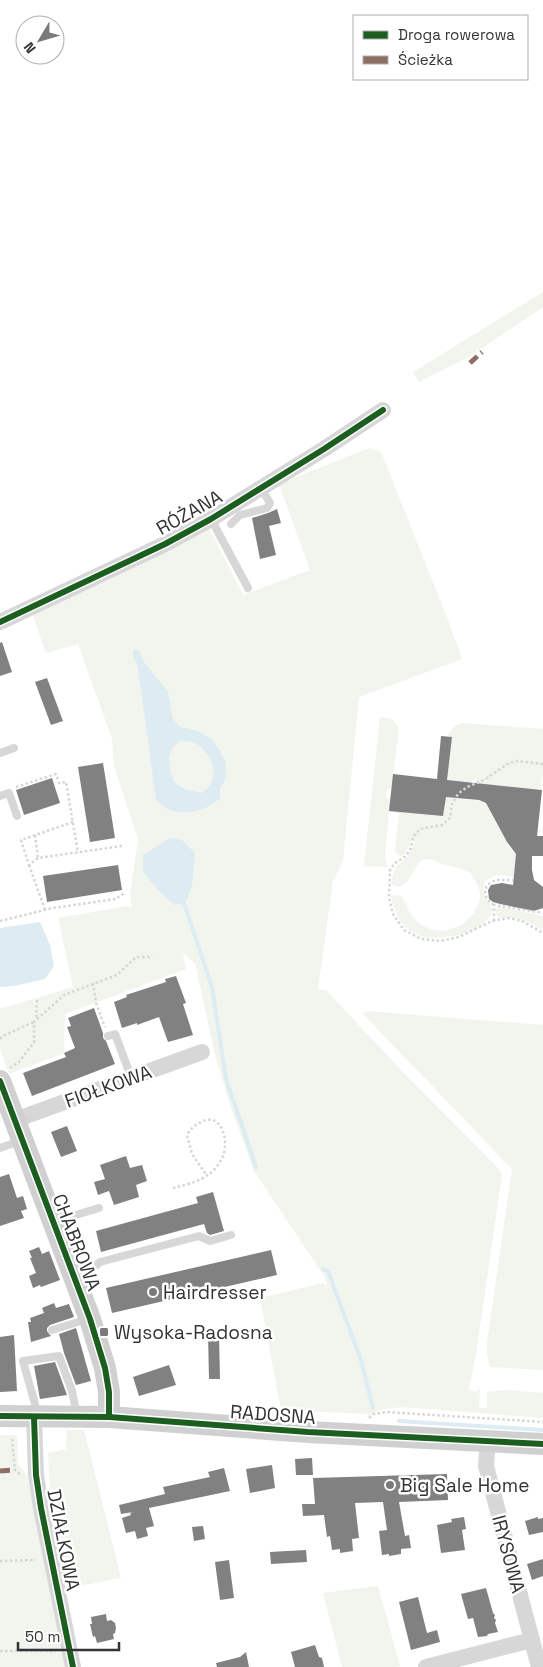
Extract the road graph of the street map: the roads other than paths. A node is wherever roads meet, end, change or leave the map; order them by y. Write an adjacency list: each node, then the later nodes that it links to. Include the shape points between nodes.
1 (383, 410): 2 (street, RÓŻANA)
2 (261, 488): 3 (street, RÓŻANA); 4 (lane, via 270,503 267,508 240,515)
3 (211, 519): 5 (lane); 6 (street, RÓŻANA)
4 (231, 524)
5 (248, 588)
6 (0, 622)
7 (14, 748): 8 (lane)
8 (0, 753)
9 (0, 796): 10 (lane, via 9,793)
10 (17, 816)
11 (108, 1036): 14 (lane, via 115,1034)
12 (202, 1052): 14 (street, FIOŁKOWA)
13 (2, 1077): 15 (street, CHABROWA)
14 (131, 1078): 15 (street, FIOŁKOWA)
15 (19, 1130): 16 (lane); 18 (street, CHABROWA)
16 (0, 1148)
17 (98, 1208): 18 (lane)
18 (54, 1222): 20 (street, CHABROWA)
19 (231, 1235): 20 (lane, via 210,1242 199,1236 100,1262)
20 (76, 1280): 21 (street, CHABROWA)
21 (90, 1319): 22 (lane); 26 (street, CHABROWA, via 106,1373)
22 (52, 1330)
23 (0, 1416): 24 (street, RADOSNA)
24 (34, 1417): 25 (street, RADOSNA); 25 (lane, via 35,1404 23,1361 58,1356 72,1391); 30 (street, DZIAŁKOWA, via 41,1508)
25 (77, 1417): 26 (street, RADOSNA)
26 (110, 1417): 27 (street, RADOSNA)
27 (488, 1441): 28 (street, RADOSNA); 29 (street, IRYSOWA, via 486,1466)
28 (543, 1444)
29 (532, 1640): 31 (street); 32 (street, IRYSOWA)
30 (73, 1667)
31 (426, 1667)
32 (539, 1667)

